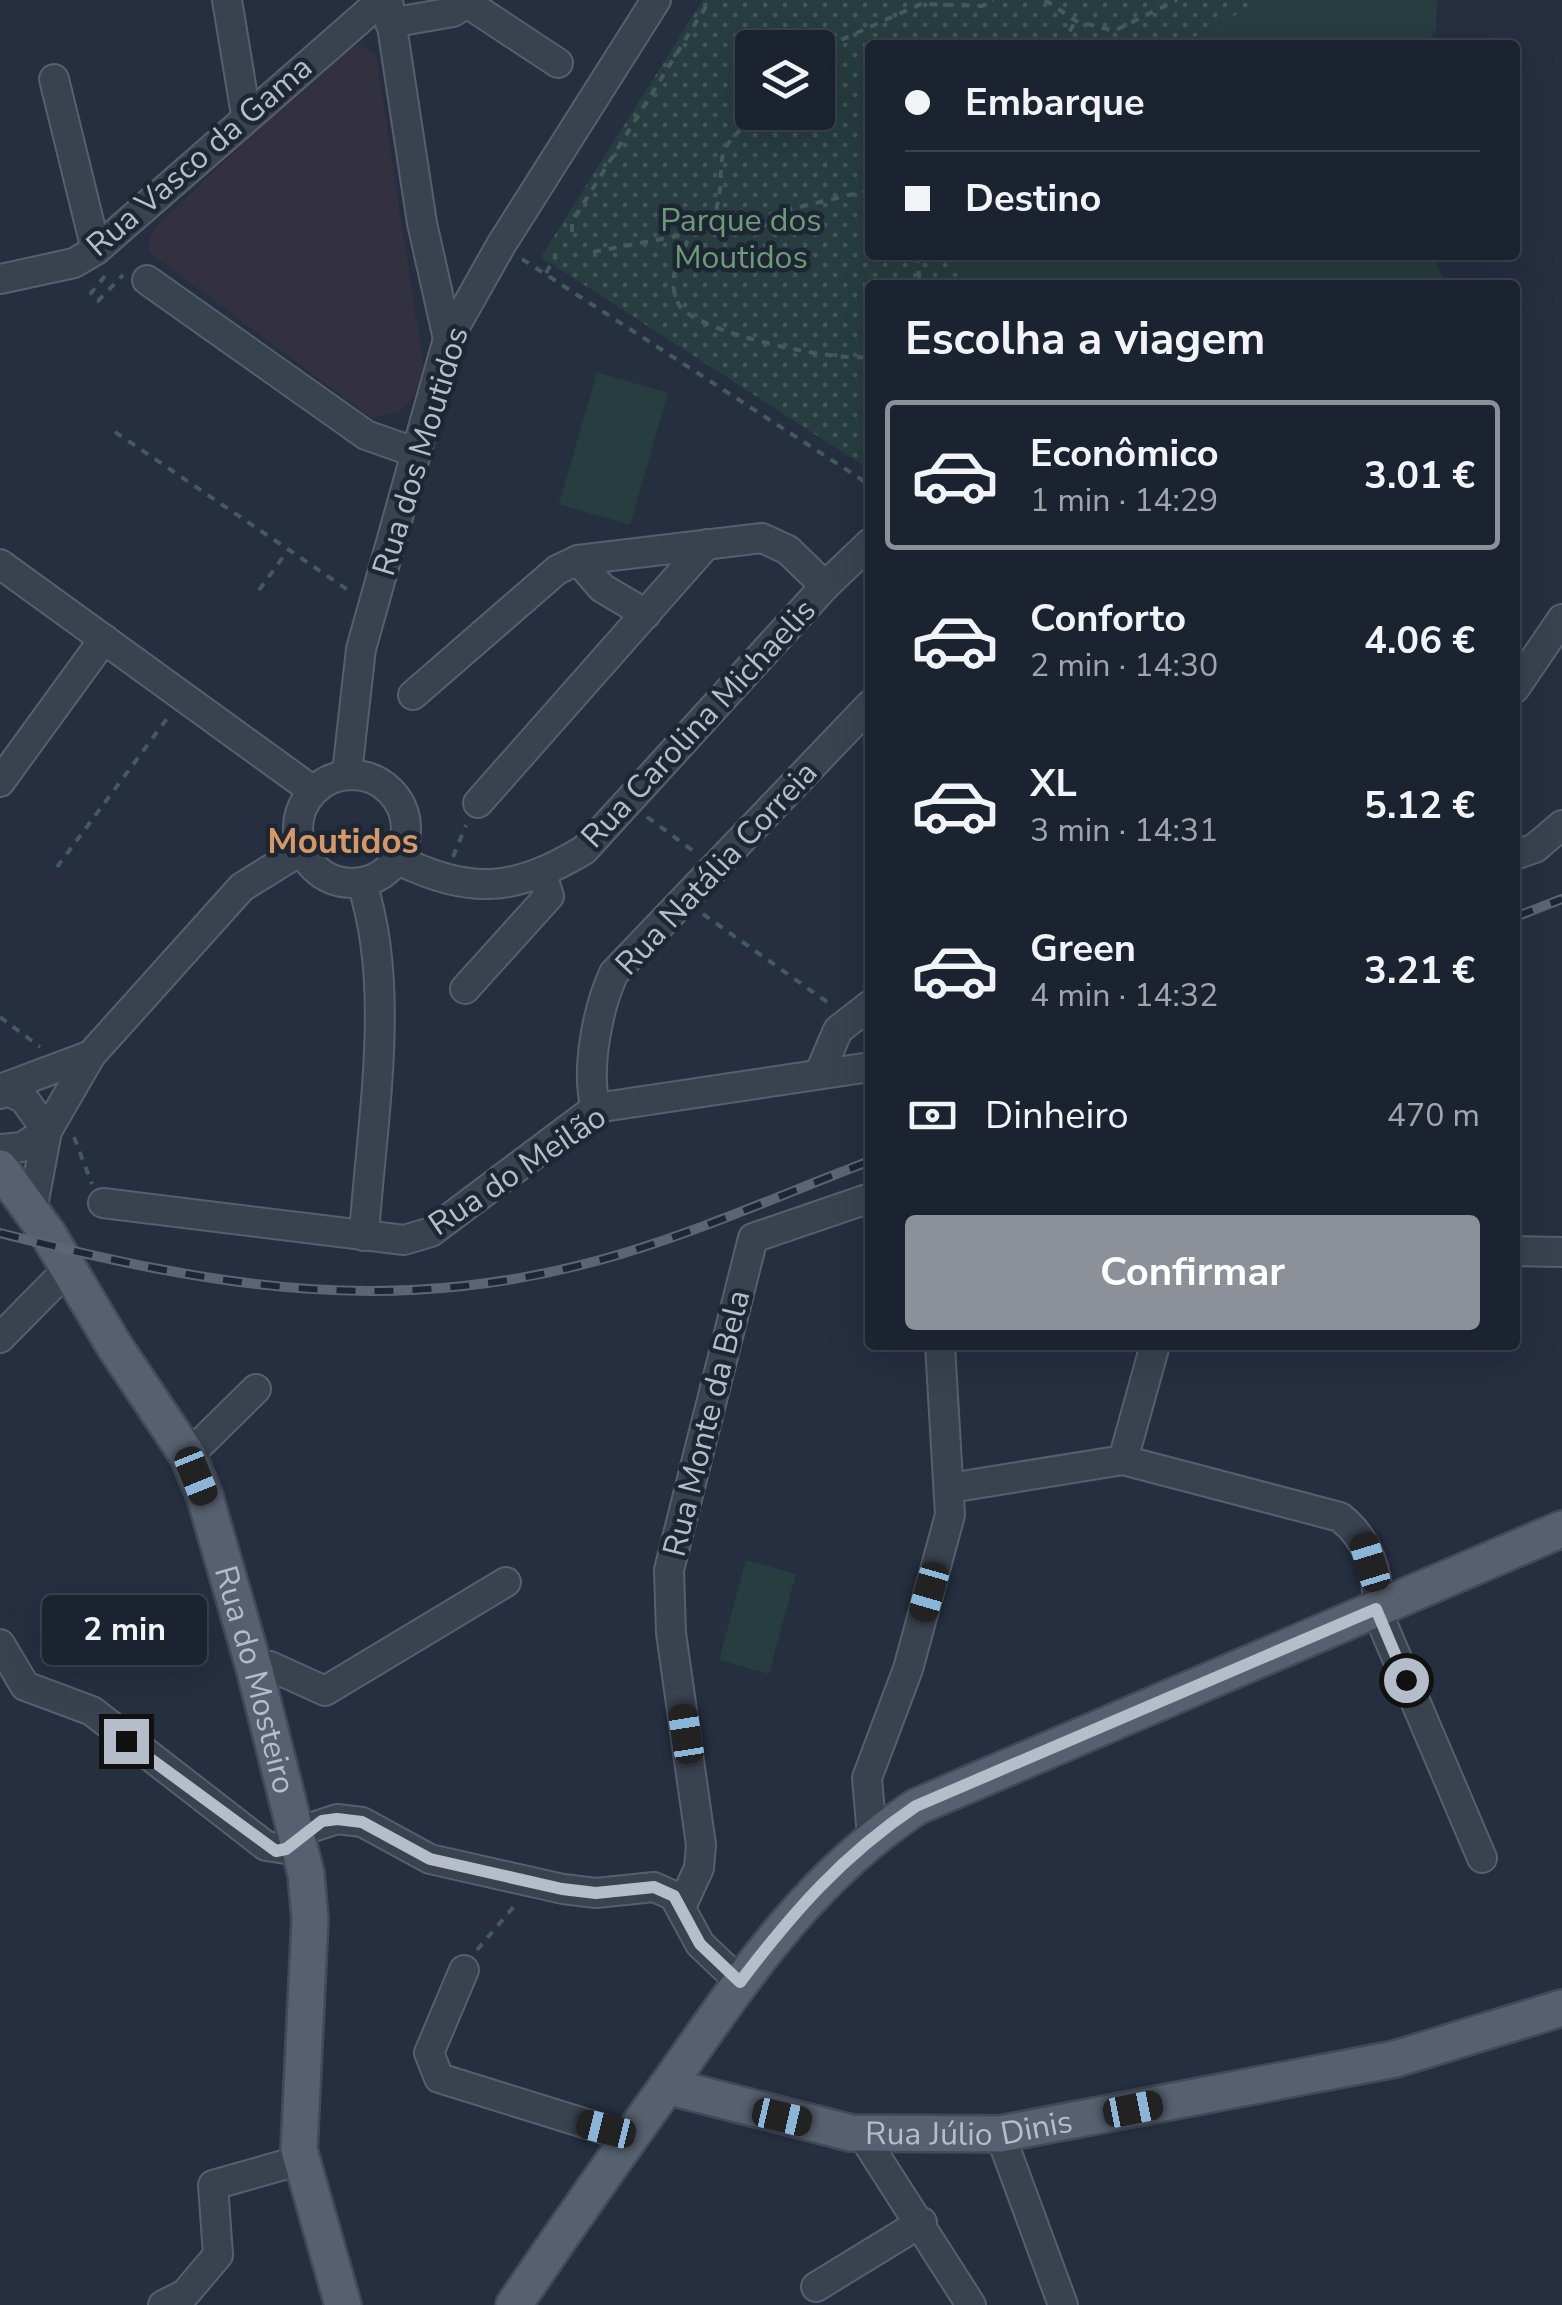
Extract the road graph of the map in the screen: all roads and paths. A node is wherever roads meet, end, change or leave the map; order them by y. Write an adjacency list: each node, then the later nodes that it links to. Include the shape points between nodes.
1 (227, 0): 14 (street)
2 (656, 0): 20 (street, Rua dos Moutidos)
3 (710, 0): 18 (path, via 572,222)
4 (993, 0): 11 (path, via 982,6 921,4)
5 (1045, 0): 9 (path)
6 (1177, 0): 9 (path, via 1114,32)
7 (470, 3): 8 (street); 12 (street)
8 (386, 8): 14 (street, Rua Vasco da Gama); 27 (street)
9 (1076, 22): 10 (path)
10 (1063, 40)
11 (835, 43)
12 (558, 63)
13 (54, 79): 21 (street)
14 (246, 115): 21 (street, Rua Vasco da Gama)
15 (738, 130): 17 (path, via 719,156 722,198)
16 (865, 191): 17 (path)
17 (710, 226): 19 (path)
18 (572, 232)
19 (692, 233): 22 (path); 28 (path, via 673,282 686,315 815,352)
20 (501, 245): 24 (path); 27 (street, Rua dos Moutidos)
21 (96, 250): 25 (street, Rua Vasco da Gama, via 74,263); 26 (path, via 109,270 91,293 98,301 128,270)
22 (593, 252)
23 (556, 256): 24 (path)
24 (545, 274): 31 (path)
25 (0, 280)
26 (147, 280): 30 (street, via 366,435)
27 (448, 339): 30 (street, Rua dos Moutidos)
28 (865, 358)
29 (115, 432): 34 (path)
30 (417, 453): 39 (street, Rua dos Moutidos)
31 (865, 482)
32 (708, 544): 35 (street); 37 (street, via 775,540); 40 (street)
33 (865, 549): 37 (street, Rua Carolina Michaelis)
34 (287, 551): 38 (path); 39 (path, via 341,588)
35 (578, 560): 40 (street, via 602,588); 44 (street, via 557,570)
36 (0, 564): 42 (street)
37 (825, 586): 50 (street, Rua Carolina Michaelis)
38 (259, 590)
39 (375, 600): 47 (street, Rua dos Moutidos, via 361,649)
40 (646, 614): 51 (street)
41 (1562, 619): 43 (street)
42 (104, 639): 45 (street); 48 (street)
43 (1520, 681)
44 (414, 695)
45 (184, 696): 49 (street); 57 (path)
46 (865, 710): 56 (street, Rua Natália Correia)
47 (347, 774): 49 (street); 55 (street, via 378,784 402,809 405,843)
48 (0, 782)
49 (312, 790): 53 (street, via 299,822)
50 (627, 802): 56 (path); 58 (street, Rua Carolina Michaelis, via 584,850)
51 (478, 803): 59 (path, via 456,841)
52 (1562, 825): 54 (street)
53 (302, 850): 60 (street, via 320,873); 67 (street, via 242,886)
54 (1520, 853)
55 (398, 860): 59 (street, Rua Carolina Michaelis); 60 (street)
56 (714, 866): 61 (street, Rua Natália Correia)
57 (57, 867)
58 (542, 875): 59 (street, Rua Carolina Michaelis, via 499,885); 62 (street, via 549,896)
59 (448, 880)
60 (362, 884): 76 (street, via 374,928 380,1000)
61 (682, 900): 63 (path); 69 (street, Rua Natália Correia, via 614,972 606,991 593,1080)
62 (465, 988)
63 (860, 1011): 66 (street, via 829,1047)
64 (0, 1017): 67 (path)
65 (865, 1067): 66 (street, Rua do Meilão)
66 (820, 1072): 69 (street, Rua do Meilão)
67 (68, 1075): 68 (street); 70 (street); 74 (path, via 74,1138)
68 (1, 1091): 70 (street, via 24,1099)
69 (596, 1108): 76 (street, Rua do Meilão, via 432,1232 404,1240)
70 (48, 1132): 71 (street, via 22,1147); 75 (street)
71 (0, 1149)
72 (0, 1168): 75 (main road, Rua do Mosteiro)
73 (865, 1200): 96 (street, Rua Monte da Bela, via 753,1238 669,1570 671,1633 701,1845)
74 (103, 1203): 76 (street, Rua do Meilão)
75 (32, 1211): 79 (main road, Rua do Mosteiro)
76 (364, 1236)
77 (1520, 1252): 78 (street)
78 (1562, 1252)
79 (68, 1269): 80 (street); 84 (main road, Rua do Mosteiro)
80 (0, 1338)
81 (940, 1350): 86 (street)
82 (1153, 1350): 85 (street)
83 (256, 1389): 84 (street)
84 (188, 1456): 91 (main road, Rua do Mosteiro)
85 (1123, 1460): 86 (street); 89 (street, via 1340,1517 1361,1534 1379,1590)
86 (950, 1488): 92 (street, via 950,1515 908,1669 868,1778)
87 (1562, 1529): 89 (main road)
88 (506, 1582): 91 (street, via 324,1691 270,1666)
89 (1376, 1609): 92 (main road, via 916,1806); 94 (street)
90 (0, 1644): 93 (street, via 25,1686 92,1711 266,1846 276,1851)
91 (255, 1671): 93 (main road, Rua do Mosteiro)
92 (872, 1836): 98 (main road, via 804,1900)
93 (298, 1840): 95 (street, via 322,1821 362,1822 430,1859); 104 (main road, Rua do Mosteiro, via 310,1919)
94 (1482, 1858)
95 (528, 1880): 96 (street, via 596,1893 654,1887); 97 (path)
96 (682, 1906): 98 (street, via 700,1944)
97 (464, 1970): 103 (street, via 429,2053 439,2078)
98 (740, 1982): 100 (main road)
99 (1562, 2008): 102 (main road, Rua Júlio Dinis, via 1395,2060)
100 (667, 2086): 101 (main road, Rua Júlio Dinis); 103 (main road)
101 (861, 2134): 102 (main road, Rua Júlio Dinis); 105 (street)
102 (1000, 2134): 111 (street)
103 (629, 2137): 109 (main road)
104 (301, 2160): 107 (street, via 213,2185 218,2255 185,2294); 108 (main road, Rua do Mosteiro)
105 (922, 2222): 106 (street); 110 (street)
106 (816, 2287)
107 (163, 2305)
108 (343, 2305)
109 (514, 2305)
110 (971, 2305)
111 (1064, 2305)

